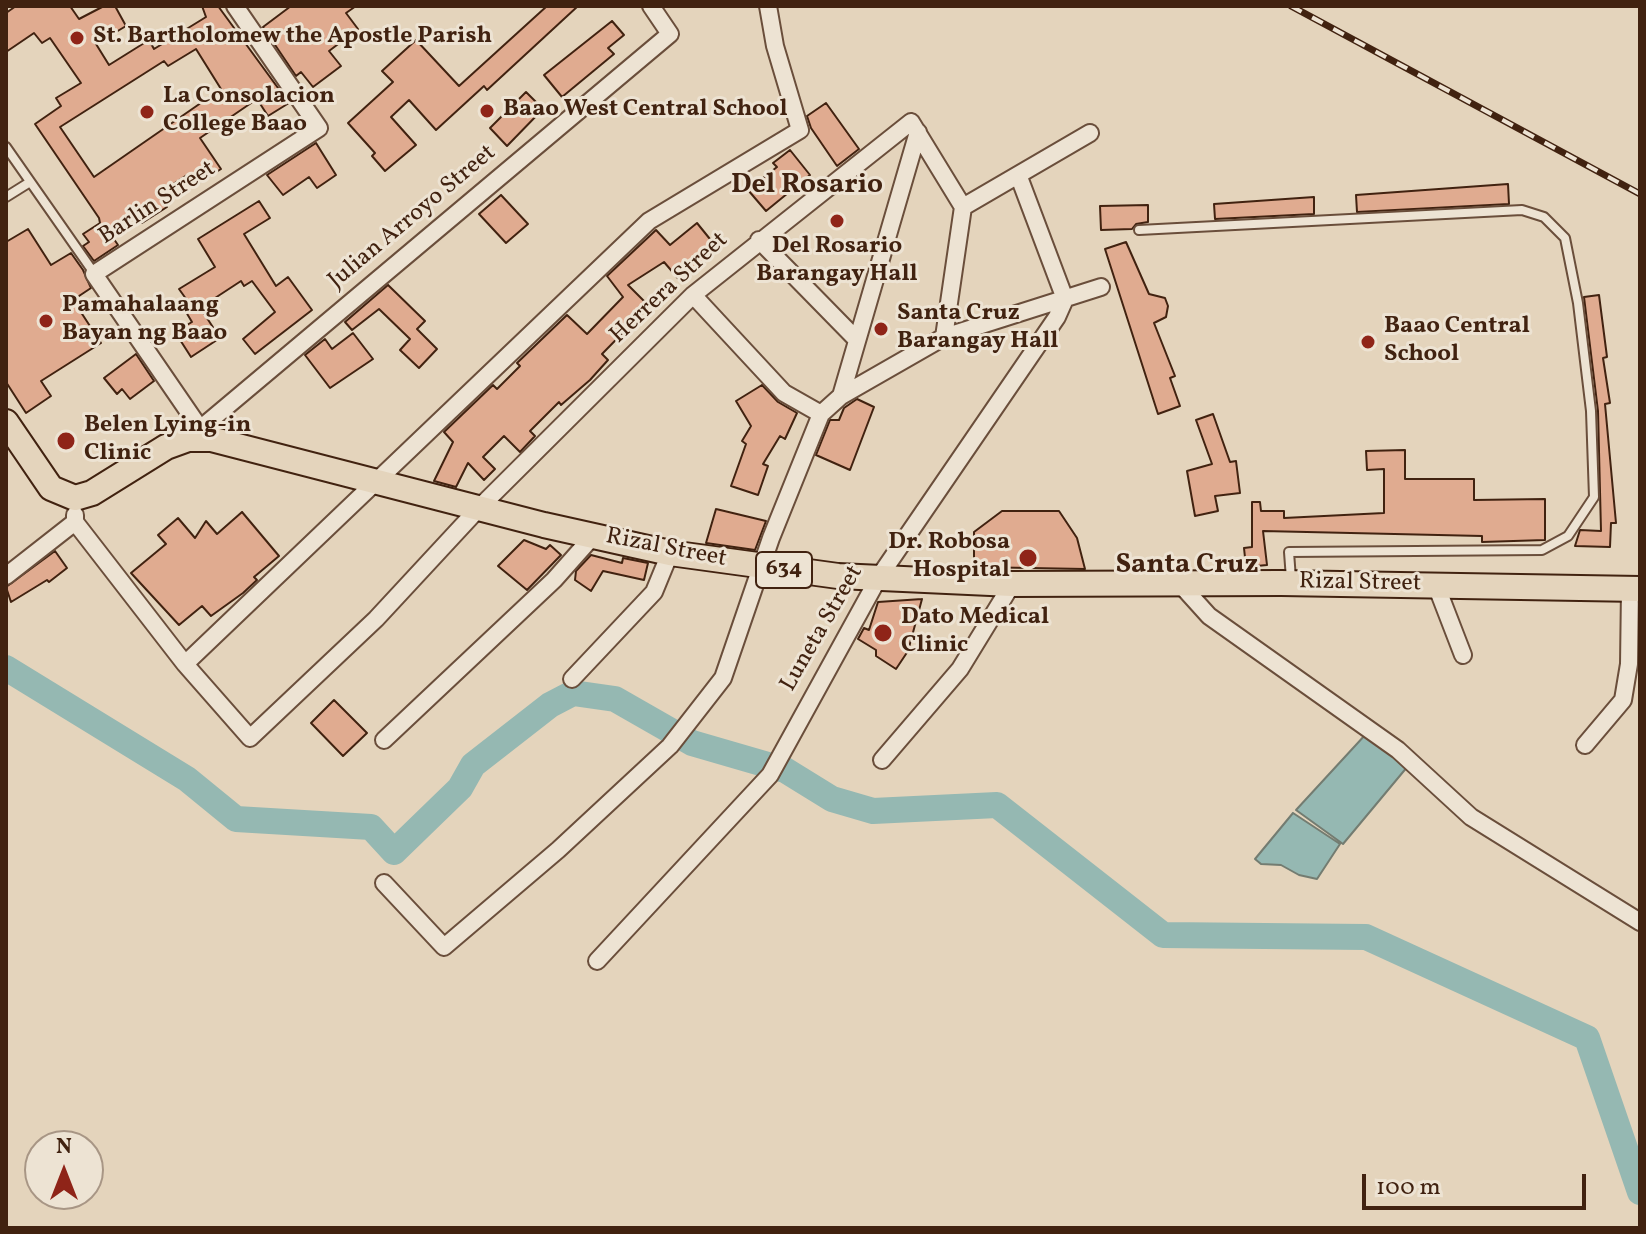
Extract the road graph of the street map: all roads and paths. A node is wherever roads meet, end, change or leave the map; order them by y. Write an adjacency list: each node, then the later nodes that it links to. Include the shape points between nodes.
1 (235, 6): 13 (street, Barlin Street, via 319,128)
2 (651, 6): 22 (street, Julian Arroyo Street, via 670,34)
3 (768, 6): 23 (street, via 800,130 649,221)
4 (914, 127): 10 (street); 12 (street, Herrera Street); 18 (street)
5 (1090, 133): 7 (street)
6 (6, 147): 8 (lane)
7 (1019, 177): 10 (street); 16 (street)
8 (30, 182): 9 (lane); 13 (lane)
9 (6, 197)
10 (963, 207): 17 (street)
11 (1139, 230): 31 (lane, via 1522,210 1544,217 1565,238 1591,411 1594,497 1568,536 1542,550 1289,552)
12 (759, 240): 15 (street, Herrera Street); 18 (street)
13 (94, 274): 22 (street, Barlin Street)
14 (1101, 287): 16 (street)
15 (693, 295): 20 (street, via 784,393); 24 (street, Herrera Street)
16 (1065, 299): 17 (street); 30 (street, Luneta Street, via 1029,361)
17 (944, 337): 19 (street)
18 (856, 339): 19 (street)
19 (841, 396): 20 (street)
20 (821, 414): 28 (street)
21 (6, 422): 25 (main road, via 51,488)
22 (193, 433): 23 (main road, Rizal Street / 634); 25 (main road, Rizal Street / 634, via 145,458)
23 (375, 481): 24 (main road, Rizal Street / 634); 37 (street)
24 (478, 509): 26 (main road, Rizal Street / 634); 37 (street, Herrera Street, via 376,619 250,738)
25 (75, 510): 29 (street); 37 (street)
26 (594, 535): 27 (main road, Rizal Street / 634); 40 (street, via 571,564)
27 (670, 553): 28 (main road, Rizal Street / 634); 38 (street, via 654,592)
28 (761, 567): 30 (main road, Rizal Street / 634); 43 (street, via 723,678 670,746 444,947)
29 (6, 576)
30 (879, 577): 32 (main road, Rizal Street / 634); 45 (street, Luneta Street, via 774,768)
31 (1291, 583): 33 (main road, Rizal Street / 634); 34 (main road, Rizal Street / 634)
32 (1012, 584): 33 (main road, Rizal Street / 634); 42 (street, via 960,669)
33 (1181, 585): 44 (street, via 1209,616 1398,750 1471,817)
34 (1436, 585): 35 (main road, Rizal Street / 634); 36 (street)
35 (1635, 589): 39 (street, via 1629,664)
36 (1463, 655)
37 (185, 664)
38 (572, 679)
39 (1632, 702): 41 (street)
40 (384, 740)
41 (1585, 745)
42 (882, 760)
43 (384, 883)
44 (1640, 922)
45 (597, 961)

